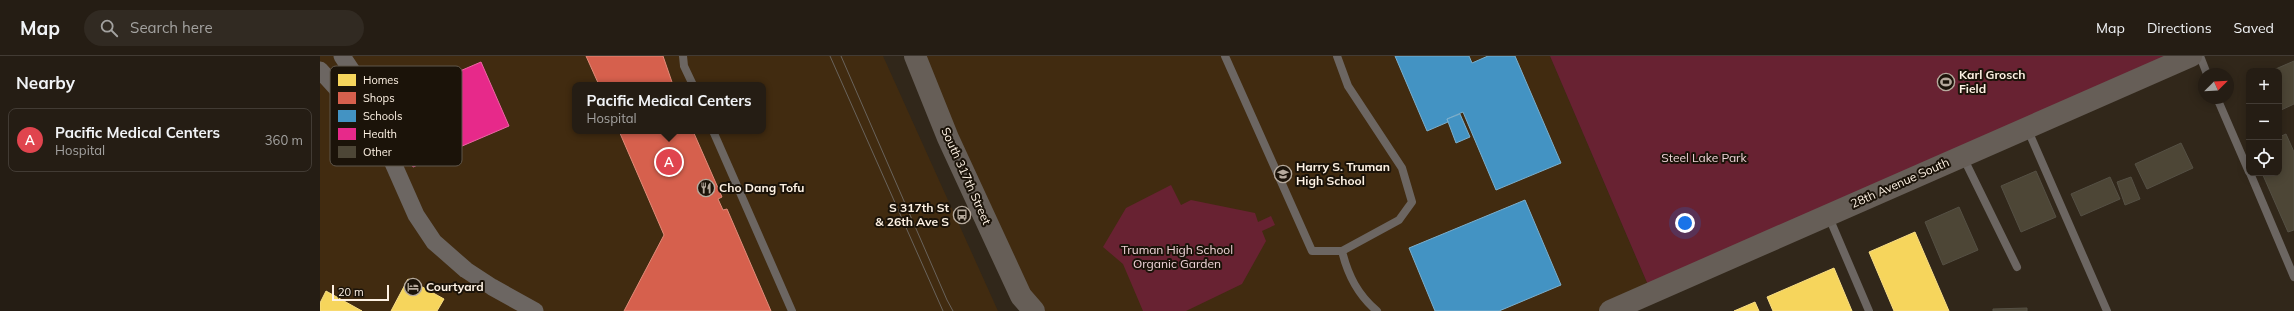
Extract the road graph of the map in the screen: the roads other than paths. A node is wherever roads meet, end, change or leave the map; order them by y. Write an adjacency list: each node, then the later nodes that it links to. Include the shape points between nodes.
1 (342, 56): 8 (street)
2 (683, 56): 12 (lane, via 684,66)
3 (915, 56): 24 (street, South 317th Street, via 948,138)
4 (1225, 56): 21 (lane, via 1312,251)
5 (1337, 56): 21 (lane, via 1348,86 1402,168 1412,202 1399,220)
6 (2191, 56): 14 (street, 28th Avenue South)
7 (2200, 56): 9 (lane)
8 (349, 66)
9 (2205, 68)
10 (320, 70): 11 (street)
11 (330, 80)
12 (692, 82)
13 (2221, 104): 17 (lane)
14 (2027, 128): 16 (street, 28th Avenue South); 30 (lane)
15 (714, 134): 26 (lane)
16 (1963, 156): 20 (street, 28th Avenue South); 22 (lane)
17 (2246, 165)
18 (394, 166): 25 (street, via 416,215 434,242 466,270)
19 (2251, 176): 23 (lane)
20 (1828, 215): 28 (street, 28th Avenue South); 29 (lane)
21 (1342, 251): 27 (lane, via 1346,270 1361,297)
22 (2017, 267)
23 (2294, 277)
24 (1025, 306)
25 (535, 311)
26 (792, 311)
27 (1377, 311)
28 (1611, 311)
29 (1869, 311)
30 (2107, 311)

